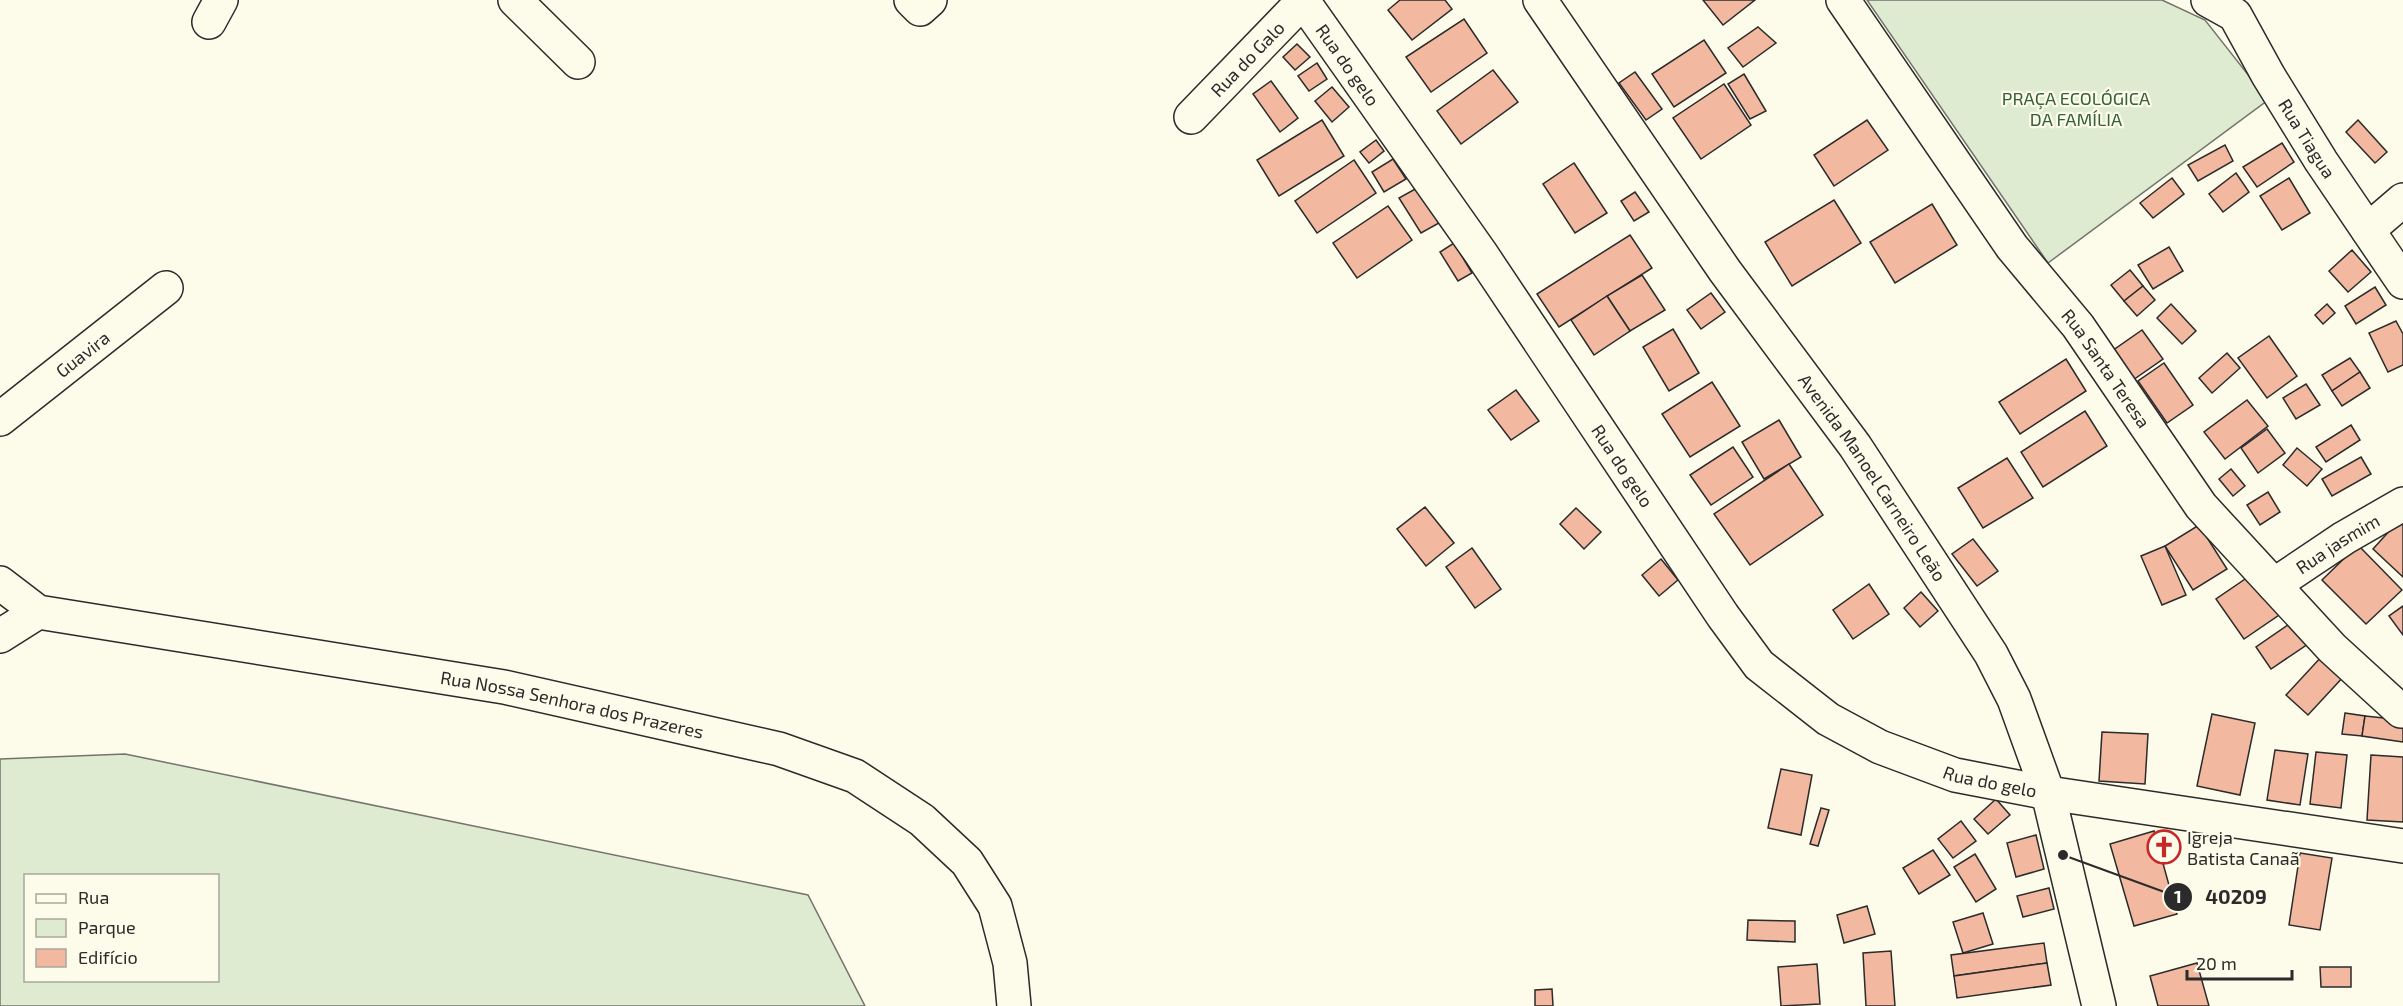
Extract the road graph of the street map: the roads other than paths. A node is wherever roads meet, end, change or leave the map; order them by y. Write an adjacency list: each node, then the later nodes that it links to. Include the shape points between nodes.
1 (515, 0): 6 (street)
2 (1540, 0): 19 (street, Avenida Manoel Carneiro Leão, via 1725,271 1855,446 1985,645 2014,699)
3 (1843, 0): 15 (street, Rua Santa Teresa, via 2012,247 2078,326 2201,506)
4 (1304, 1): 7 (street, Rua do Galo); 19 (street, Rua do gelo, via 1480,252 1759,665 1828,719 1880,747 1955,775)
5 (2231, 5): 9 (street, Rua Tiagua, via 2268,75)
6 (578, 63)
7 (1191, 117)
8 (2403, 200): 9 (street)
9 (2368, 230): 10 (street, Rua Tiagua)
10 (2403, 282)
11 (166, 288): 12 (street, Guavira)
12 (0, 419)
13 (2403, 504): 15 (street, Rua jasmim, via 2344,537)
14 (0, 583): 16 (street, Rua Nossa Senhora dos Prazeres)
15 (2274, 585): 18 (street, Rua Santa Teresa, via 2332,648)
16 (38, 612): 17 (street); 21 (street, Rua Nossa Senhora dos Prazeres, via 504,687 779,749 855,776 922,820 967,862 995,906 1010,963)
17 (0, 636)
18 (2401, 711)
19 (2048, 793): 20 (street, Rua do gelo); 22 (street, Avenida Manoel Carneiro Leão)
20 (2403, 846)
21 (1014, 1006)
22 (2099, 1006)

